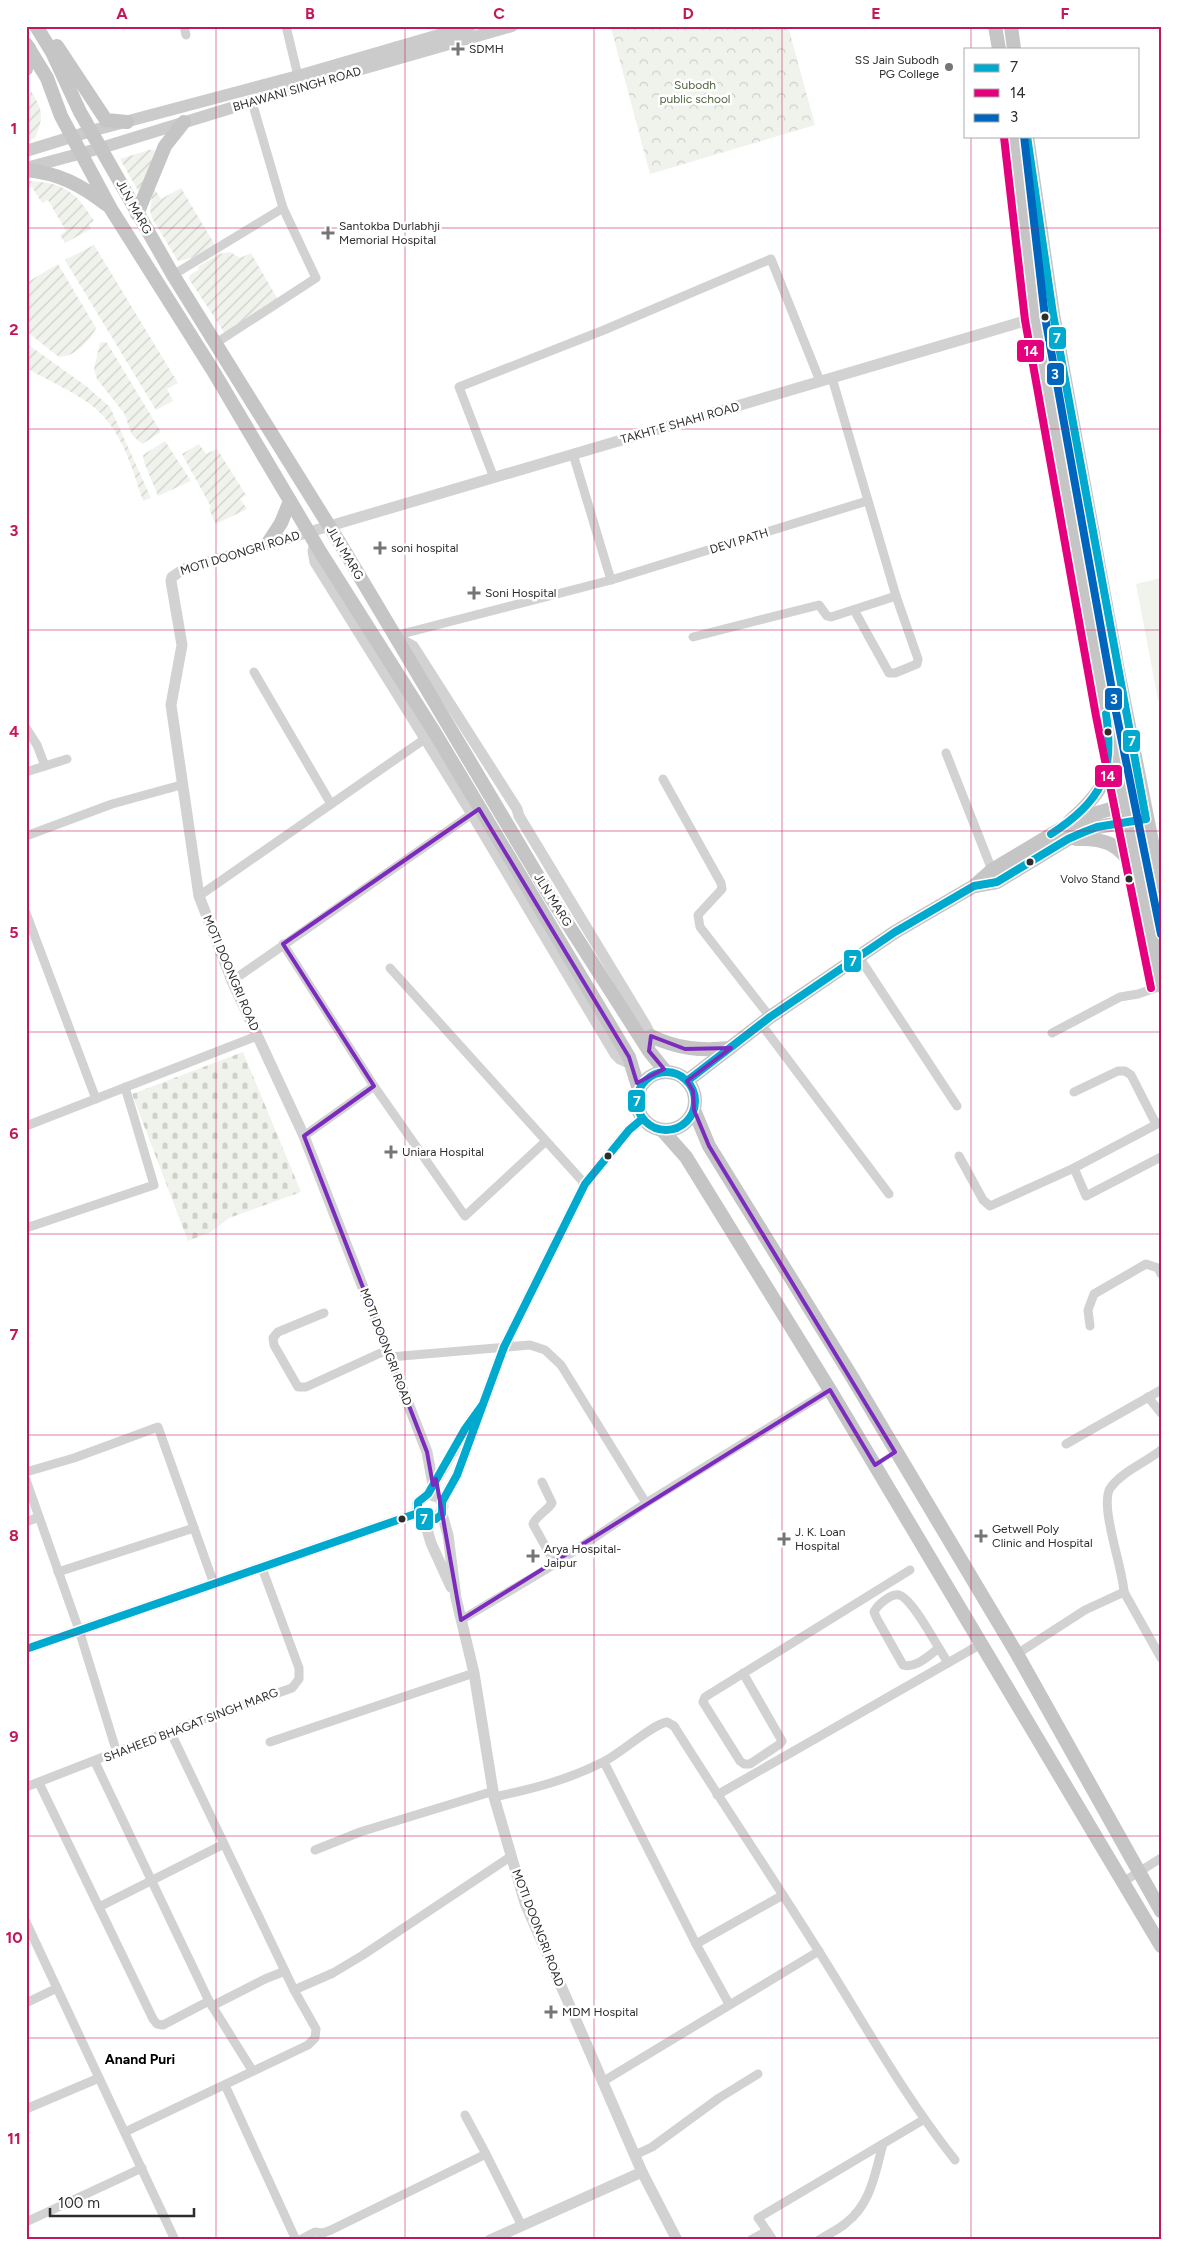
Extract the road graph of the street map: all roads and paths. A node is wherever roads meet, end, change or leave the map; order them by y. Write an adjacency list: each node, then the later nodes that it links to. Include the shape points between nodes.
1 (36, 26): 16 (main road, JLN MARG)
2 (45, 26): 14 (main road, via 106,120)
3 (286, 26): 12 (street)
4 (470, 26): 12 (main road, BHAWANI SINGH ROAD)
5 (512, 26): 13 (main road, BHAWANI SINGH ROAD)
6 (995, 26): 9 (main road)
7 (1010, 26): 10 (main road)
8 (28, 46): 11 (main road); 17 (main road, JLN MARG, via 47,78)
9 (999, 48)
10 (1014, 48)
11 (26, 69)
12 (298, 76): 14 (main road, BHAWANI SINGH ROAD)
13 (252, 102): 15 (main road, BHAWANI SINGH ROAD); 25 (street)
14 (127, 122): 16 (main road, BHAWANI SINGH ROAD)
15 (184, 122): 20 (main road, BHAWANI SINGH ROAD); 26 (main road, via 165,146)
16 (91, 131): 17 (main road, BHAWANI SINGH ROAD); 20 (main road, JLN MARG)
17 (72, 136): 21 (main road, BHAWANI SINGH ROAD); 22 (main road, JLN MARG)
18 (1014, 138): 29 (main road)
19 (1027, 138): 28 (main road)
20 (101, 148): 22 (main road, BHAWANI SINGH ROAD); 26 (main road, JLN MARG)
21 (26, 150)
22 (83, 154): 23 (main road, BHAWANI SINGH ROAD); 24 (main road, JLN MARG)
23 (26, 169): 24 (main road, via 59,176 82,186)
24 (111, 208): 35 (main road, JLN MARG)
25 (283, 208): 27 (street); 30 (street, via 316,278)
26 (137, 214): 27 (main road, JLN MARG)
27 (173, 275): 30 (main road, JLN MARG)
28 (1052, 314): 29 (street, TAKHT E SHAHI ROAD); 55 (main road)
29 (1035, 318): 31 (street, TAKHT E SHAHI ROAD); 47 (main road)
30 (216, 343): 37 (main road, JLN MARG)
31 (832, 378): 32 (street, TAKHT E SHAHI ROAD); 36 (street)
32 (820, 381): 33 (street, TAKHT E SHAHI ROAD); 34 (street, via 771,259 459,388)
33 (573, 454): 34 (street, TAKHT E SHAHI ROAD); 40 (street)
34 (494, 478): 37 (street, TAKHT E SHAHI ROAD)
35 (290, 501): 38 (main road, JLN MARG); 39 (main road)
36 (867, 501): 40 (street, DEVI PATH); 41 (street)
37 (328, 525): 38 (street, TAKHT E SHAHI ROAD); 43 (main road, JLN MARG)
38 (311, 537): 39 (street, MOTI DOONGRI ROAD); 48 (main road, JLN MARG)
39 (268, 543): 54 (street, MOTI DOONGRI ROAD, via 184,569 172,576 182,645 170,705)
40 (610, 580): 43 (street, DEVI PATH)
41 (896, 596): 42 (street); 42 (street, via 918,661 914,666 895,673 888,670)
42 (854, 610): 44 (street, via 829,617 819,605)
43 (394, 636): 77 (street, via 413,646 517,809); 79 (main road, JLN MARG, via 548,893)
44 (693, 637)
45 (254, 672): 56 (street)
46 (26, 728): 51 (street)
47 (1109, 732): 57 (main road); 61 (main road, via 1110,760 1106,776 1093,800)
48 (430, 736): 56 (street); 58 (main road, JLN MARG)
49 (946, 753): 63 (street)
50 (68, 759): 51 (street)
51 (45, 766): 52 (street)
52 (26, 772)
53 (663, 779): 74 (street, via 721,883 722,889 698,916 700,927)
54 (181, 785): 62 (street, via 112,804); 67 (street, MOTI DOONGRI ROAD)
55 (1143, 800): 57 (main road); 59 (main road)
56 (331, 804): 67 (street)
57 (1124, 804): 60 (main road); 61 (main road)
58 (476, 811): 69 (street); 84 (main road, JLN MARG, via 629,1057)
59 (1146, 819): 60 (main road); 66 (main road)
60 (1126, 821): 61 (main road); 64 (main road)
61 (1065, 834): 63 (main road); 64 (main road, via 1096,838 1116,846 1128,858); 65 (main road, via 998,882)
62 (26, 836)
63 (992, 870): 65 (main road)
64 (1140, 881): 73 (main road)
65 (974, 886): 70 (main road)
66 (1161, 887)
67 (199, 896): 72 (street, MOTI DOONGRI ROAD)
68 (26, 913): 86 (street)
69 (283, 944): 72 (street); 82 (street)
70 (859, 957): 74 (main road); 87 (street)
71 (390, 968): 94 (street)
72 (232, 981): 76 (street, MOTI DOONGRI ROAD)
73 (1161, 986): 75 (street, via 1120,997)
74 (766, 1020): 78 (main road); 99 (street)
75 (1052, 1033)
76 (257, 1036): 83 (street); 93 (street, MOTI DOONGRI ROAD)
77 (651, 1036): 78 (main road, via 685,1049); 79 (street)
78 (730, 1048): 81 (main road)
79 (650, 1051): 80 (main road, JLN MARG)
80 (666, 1072): 81 (main road); 84 (main road, via 649,1077)
81 (687, 1081): 88 (main road, via 693,1091)
82 (374, 1086): 93 (street); 94 (street, via 465,1216)
83 (125, 1087): 86 (street); 100 (street, via 154,1184)
84 (639, 1090): 89 (main road, via 636,1102)
85 (1074, 1092): 90 (street, via 1118,1071 1125,1071)
86 (96, 1099): 91 (street)
87 (957, 1106)
88 (694, 1110): 92 (main road, via 682,1126); 113 (main road, via 709,1146)
89 (642, 1118): 92 (main road, via 653,1128); 98 (street)
90 (1158, 1123): 97 (street)
91 (26, 1126)
92 (663, 1131): 106 (main road, via 686,1157)
93 (304, 1136): 105 (street, MOTI DOONGRI ROAD)
94 (546, 1141): 98 (street)
95 (959, 1156): 97 (street, via 983,1200 990,1206)
96 (1161, 1157): 97 (street, via 1086,1196)
97 (1074, 1168)
98 (585, 1184): 104 (street)
99 (889, 1194)
100 (26, 1228)
101 (1161, 1274): 103 (street, via 1158,1268 1146,1264 1094,1294 1088,1310)
102 (324, 1313): 105 (street, via 278,1332 273,1338 298,1387 306,1387)
103 (1090, 1326)
104 (504, 1347): 105 (street); 109 (street); 119 (street, via 530,1345 545,1350 561,1365)
105 (388, 1353): 118 (street, MOTI DOONGRI ROAD, via 427,1452)
106 (830, 1390): 114 (main road); 119 (street)
107 (1161, 1390): 108 (street)
108 (1148, 1397): 110 (street); 111 (street)
109 (483, 1404): 118 (street); 120 (street)
110 (1161, 1413)
111 (1066, 1444)
112 (1161, 1450): 130 (street, via 1122,1476 1106,1494)
113 (895, 1452): 114 (main road); 138 (main road)
114 (875, 1465): 135 (main road)
115 (26, 1472): 124 (street, via 158,1427)
116 (26, 1480): 122 (street)
117 (542, 1482): 125 (street, via 552,1503 533,1524)
118 (431, 1490): 120 (street); 121 (street, via 418,1502)
119 (646, 1504): 125 (street)
120 (442, 1508): 121 (street, via 436,1519); 131 (street, MOTI DOONGRI ROAD)
121 (421, 1516): 126 (street); 131 (street, MOTI DOONGRI ROAD)
122 (39, 1517): 123 (street); 128 (street)
123 (26, 1522)
124 (194, 1528): 128 (street); 129 (street)
125 (555, 1564): 132 (street)
126 (262, 1568): 129 (street); 143 (street, SHAHEED BHAGAT SINGH MARG, via 299,1668 299,1679 292,1688)
127 (910, 1570): 142 (street)
128 (58, 1572): 133 (street)
129 (214, 1584): 133 (street)
130 (1124, 1592): 134 (street); 138 (street, via 1085,1610)
131 (456, 1598): 132 (street, MOTI DOONGRI ROAD)
132 (461, 1620): 141 (street, MOTI DOONGRI ROAD)
133 (79, 1630): 137 (street); 145 (street)
134 (1157, 1642): 139 (street)
135 (981, 1644): 140 (street); 158 (main road)
136 (939, 1648): 136 (street, via 903,1597 891,1596 877,1606 874,1612 877,1620 903,1666 919,1663); 140 (street)
137 (26, 1650)
138 (1017, 1654): 156 (main road)
139 (1161, 1658)
140 (948, 1662): 151 (street)
141 (474, 1672): 144 (street); 150 (street, MOTI DOONGRI ROAD)
142 (743, 1673): 142 (street, via 705,1697 703,1702 740,1761 750,1764 782,1741)
143 (170, 1731): 145 (street, SHAHEED BHAGAT SINGH MARG); 152 (street)
144 (270, 1742)
145 (117, 1753): 146 (street, SHAHEED BHAGAT SINGH MARG)
146 (95, 1762): 148 (street, SHAHEED BHAGAT SINGH MARG); 157 (street)
147 (604, 1762): 150 (street, via 548,1786); 151 (street, via 667,1722 674,1726); 163 (street)
148 (39, 1783): 149 (street, SHAHEED BHAGAT SINGH MARG); 160 (street)
149 (26, 1787)
150 (494, 1794): 153 (street, via 360,1832); 154 (street, MOTI DOONGRI ROAD)
151 (717, 1795): 159 (street)
152 (224, 1844): 157 (street); 166 (street)
153 (315, 1850)
154 (510, 1857): 168 (street, via 363,1955); 175 (street, MOTI DOONGRI ROAD, via 525,1903)
155 (1161, 1858): 156 (street)
156 (1138, 1873): 158 (street); 161 (main road)
157 (152, 1880): 160 (street); 170 (street)
158 (1123, 1882): 164 (main road)
159 (783, 1895): 163 (street); 165 (street)
160 (99, 1907): 170 (street, via 157,2024 163,2025)
161 (1161, 1910)
162 (26, 1922): 167 (street)
163 (696, 1944): 171 (street)
164 (1161, 1946)
165 (819, 1951): 171 (street); 179 (street)
166 (285, 1971): 168 (street); 170 (street)
167 (57, 1988): 169 (street); 174 (street)
168 (294, 1990): 172 (street, via 316,2029 315,2038 308,2045)
169 (26, 2003)
170 (211, 2003): 172 (street)
171 (729, 2004): 175 (street)
172 (252, 2070): 176 (street)
173 (758, 2074): 183 (street, via 652,2147)
174 (99, 2078): 177 (street); 180 (street)
175 (602, 2082): 183 (street, MOTI DOONGRI ROAD)
176 (225, 2085): 180 (street); 191 (street)
177 (26, 2109)
178 (464, 2115): 182 (street)
179 (923, 2120): 181 (street); 184 (street)
180 (125, 2132): 185 (street)
181 (883, 2144): 189 (street, via 758,2218); 196 (street, via 868,2195 859,2211 846,2224)
182 (486, 2154): 188 (street); 191 (street, via 331,2230 315,2232)
183 (635, 2155): 186 (street, MOTI DOONGRI ROAD)
184 (955, 2160)
185 (142, 2168): 187 (street); 190 (street)
186 (642, 2172): 188 (street); 193 (street, MOTI DOONGRI ROAD)
187 (26, 2222)
188 (522, 2226): 192 (street)
189 (767, 2231): 194 (street); 195 (street)
190 (175, 2240)
191 (298, 2240)
192 (490, 2240)
193 (677, 2240)
194 (751, 2240)
195 (773, 2240)
196 (819, 2240)

